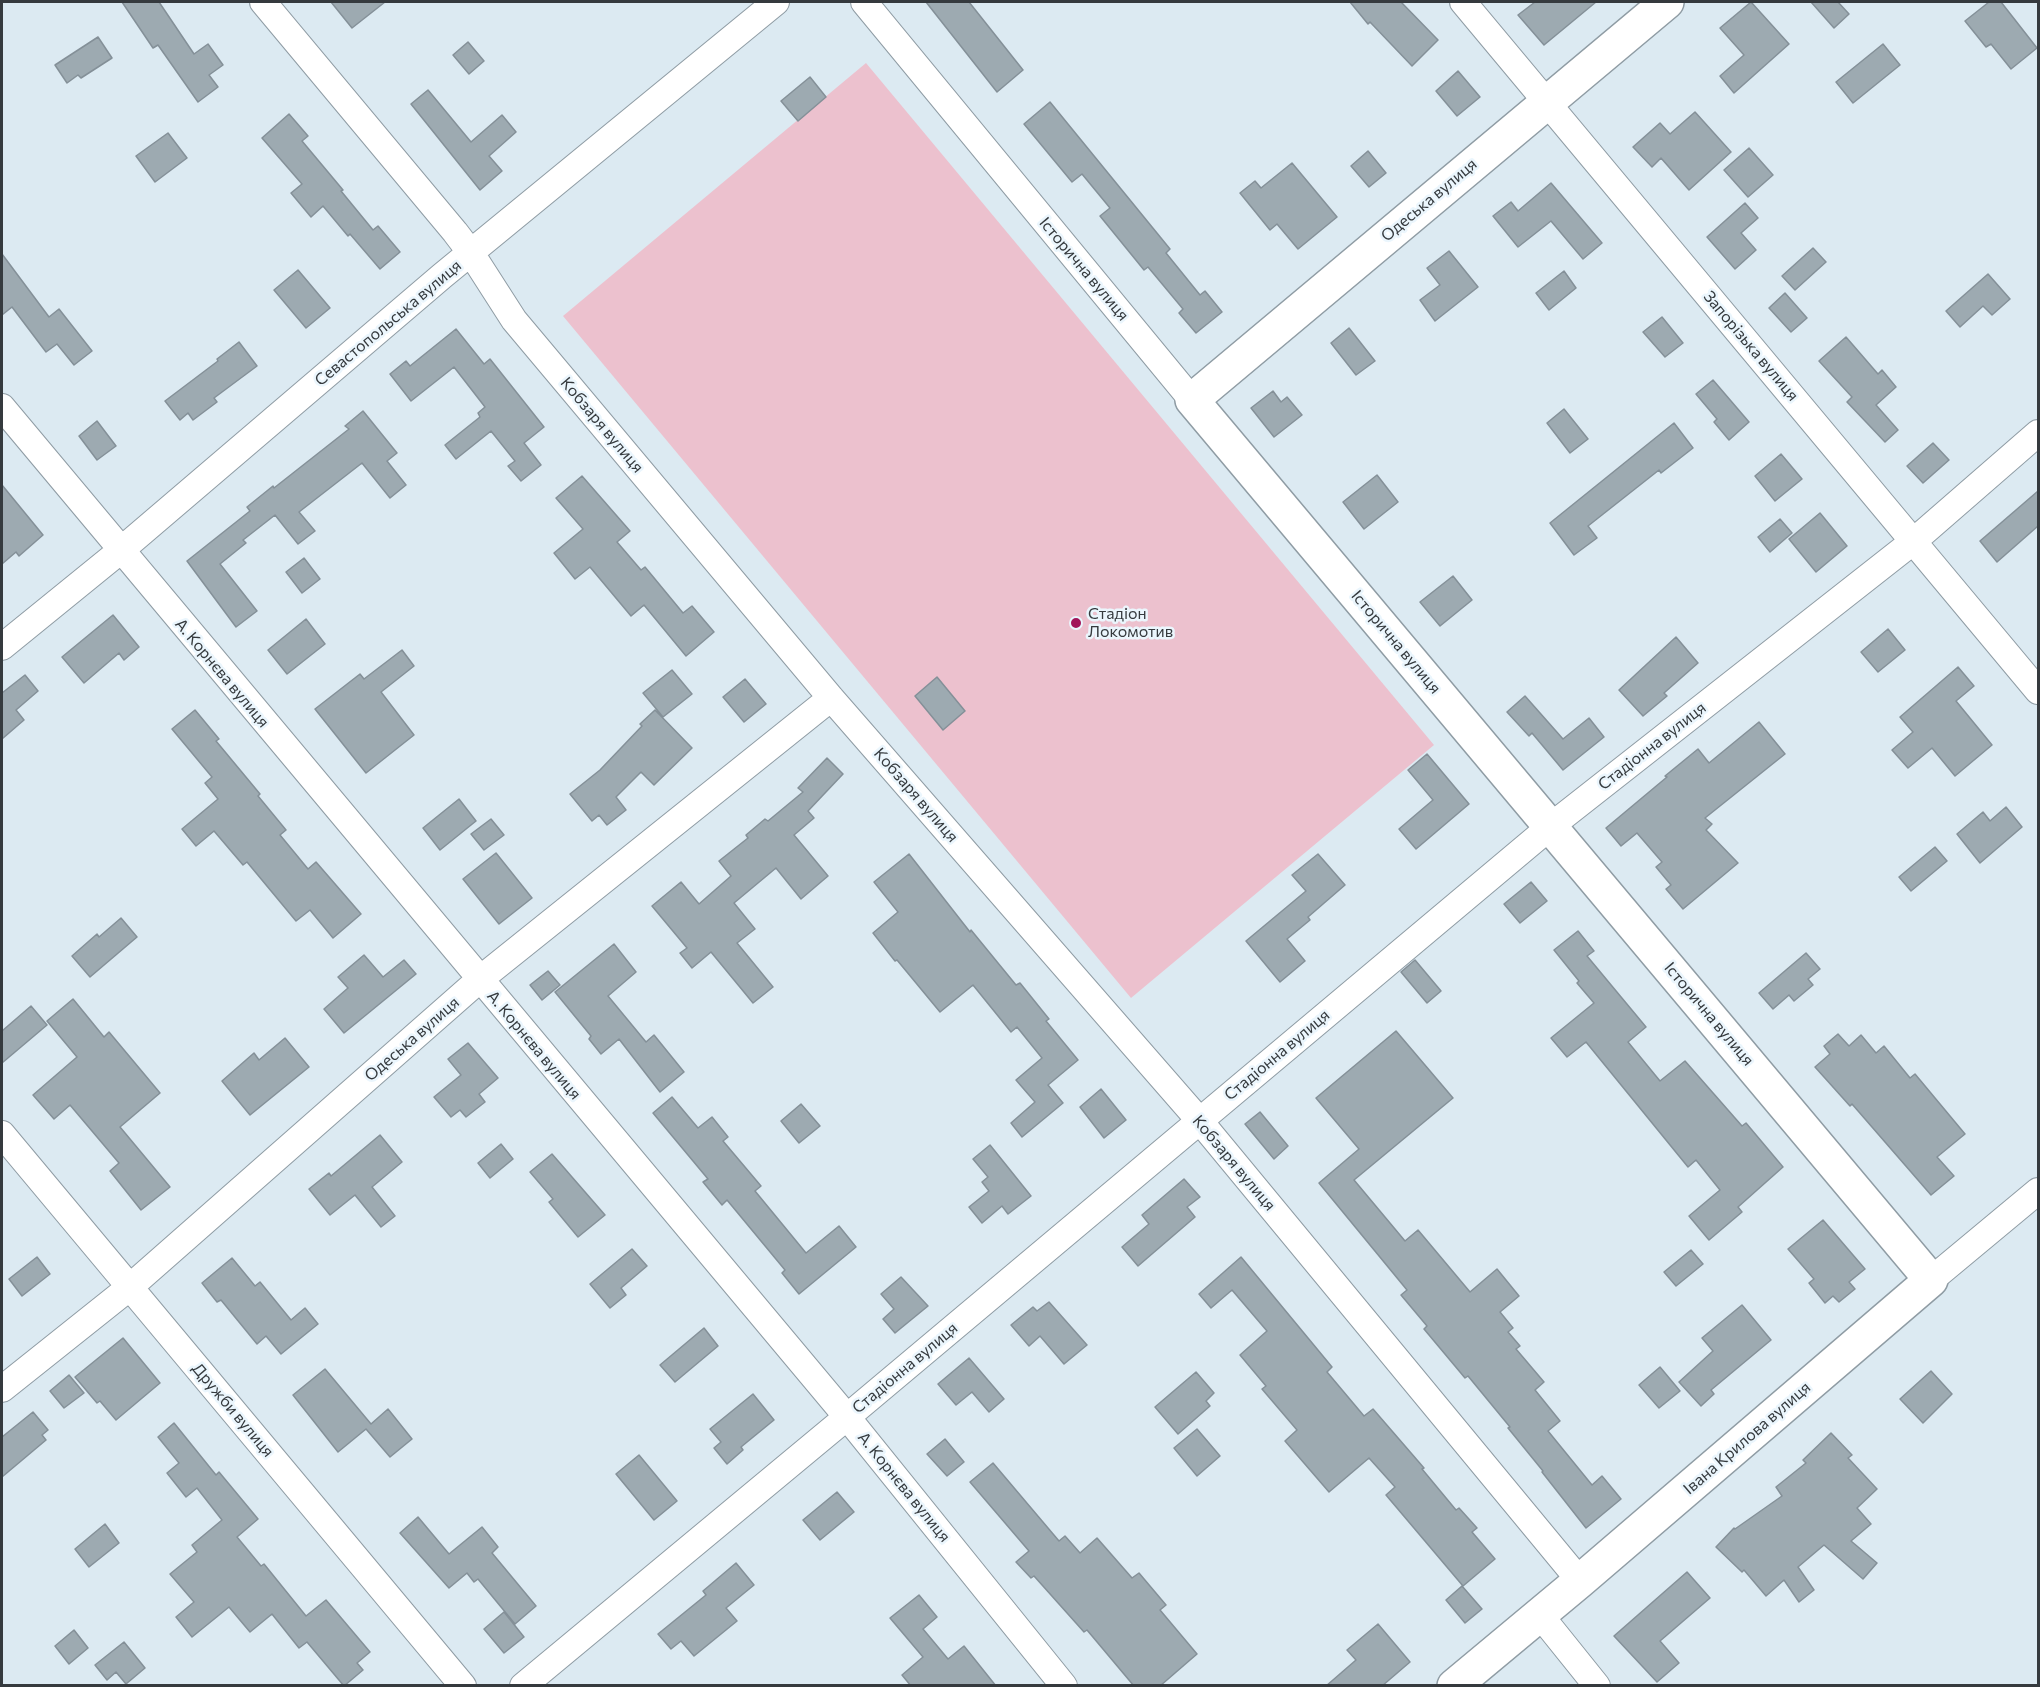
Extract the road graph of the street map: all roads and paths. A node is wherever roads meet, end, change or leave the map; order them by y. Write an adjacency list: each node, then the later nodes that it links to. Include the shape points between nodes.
1 (263, 2): 7 (street, Кобзаря вулиця)
2 (776, 2): 7 (street, Севастопольська вулиця)
3 (864, 2): 8 (street, Історична вулиця)
4 (1463, 2): 6 (street, Запорізька вулиця)
5 (1667, 2): 6 (street, Одеська вулиця)
6 (1546, 102): 8 (street, Одеська вулиця); 11 (street, Запорізька вулиця)
7 (471, 253): 12 (street, Севастопольська вулиця); 15 (street, Кобзаря вулиця, via 514,320)
8 (1192, 400): 16 (street, Історична вулиця)
9 (2, 407): 12 (street, А. Корнєва вулиця)
10 (2038, 433): 11 (street, Стадіонна вулиця)
11 (1915, 540): 14 (street, Запорізька вулиця); 16 (street, Стадіонна вулиця)
12 (120, 550): 13 (street, Севастопольська вулиця); 17 (street, А. Корнєва вулиця)
13 (2, 647)
14 (2038, 691)
15 (831, 698): 17 (street, Одеська вулиця); 18 (street, Кобзаря вулиця)
16 (1551, 826): 18 (street, Стадіонна вулиця); 21 (street, Історична вулиця)
17 (479, 980): 22 (street, Одеська вулиця); 24 (street, А. Корнєва вулиця)
18 (1199, 1120): 24 (street, Стадіонна вулиця); 25 (street, Кобзаря вулиця)
19 (2, 1134): 22 (street, Дружби вулиця)
20 (2038, 1191): 21 (street, Івана Крилова вулиця)
21 (1931, 1280): 25 (street, Івана Крилова вулиця)
22 (130, 1287): 23 (street, Одеська вулиця); 27 (street, Дружби вулиця)
23 (2, 1389)
24 (847, 1417): 28 (street, Стадіонна вулиця); 29 (street, А. Корнєва вулиця)
25 (1580, 1581): 26 (street, Івана Крилова вулиця)
26 (1539, 1615): 30 (street, Івана Крилова вулиця); 31 (street)
27 (463, 1686)
28 (523, 1686)
29 (1064, 1686)
30 (1454, 1686)
31 (1597, 1686)

